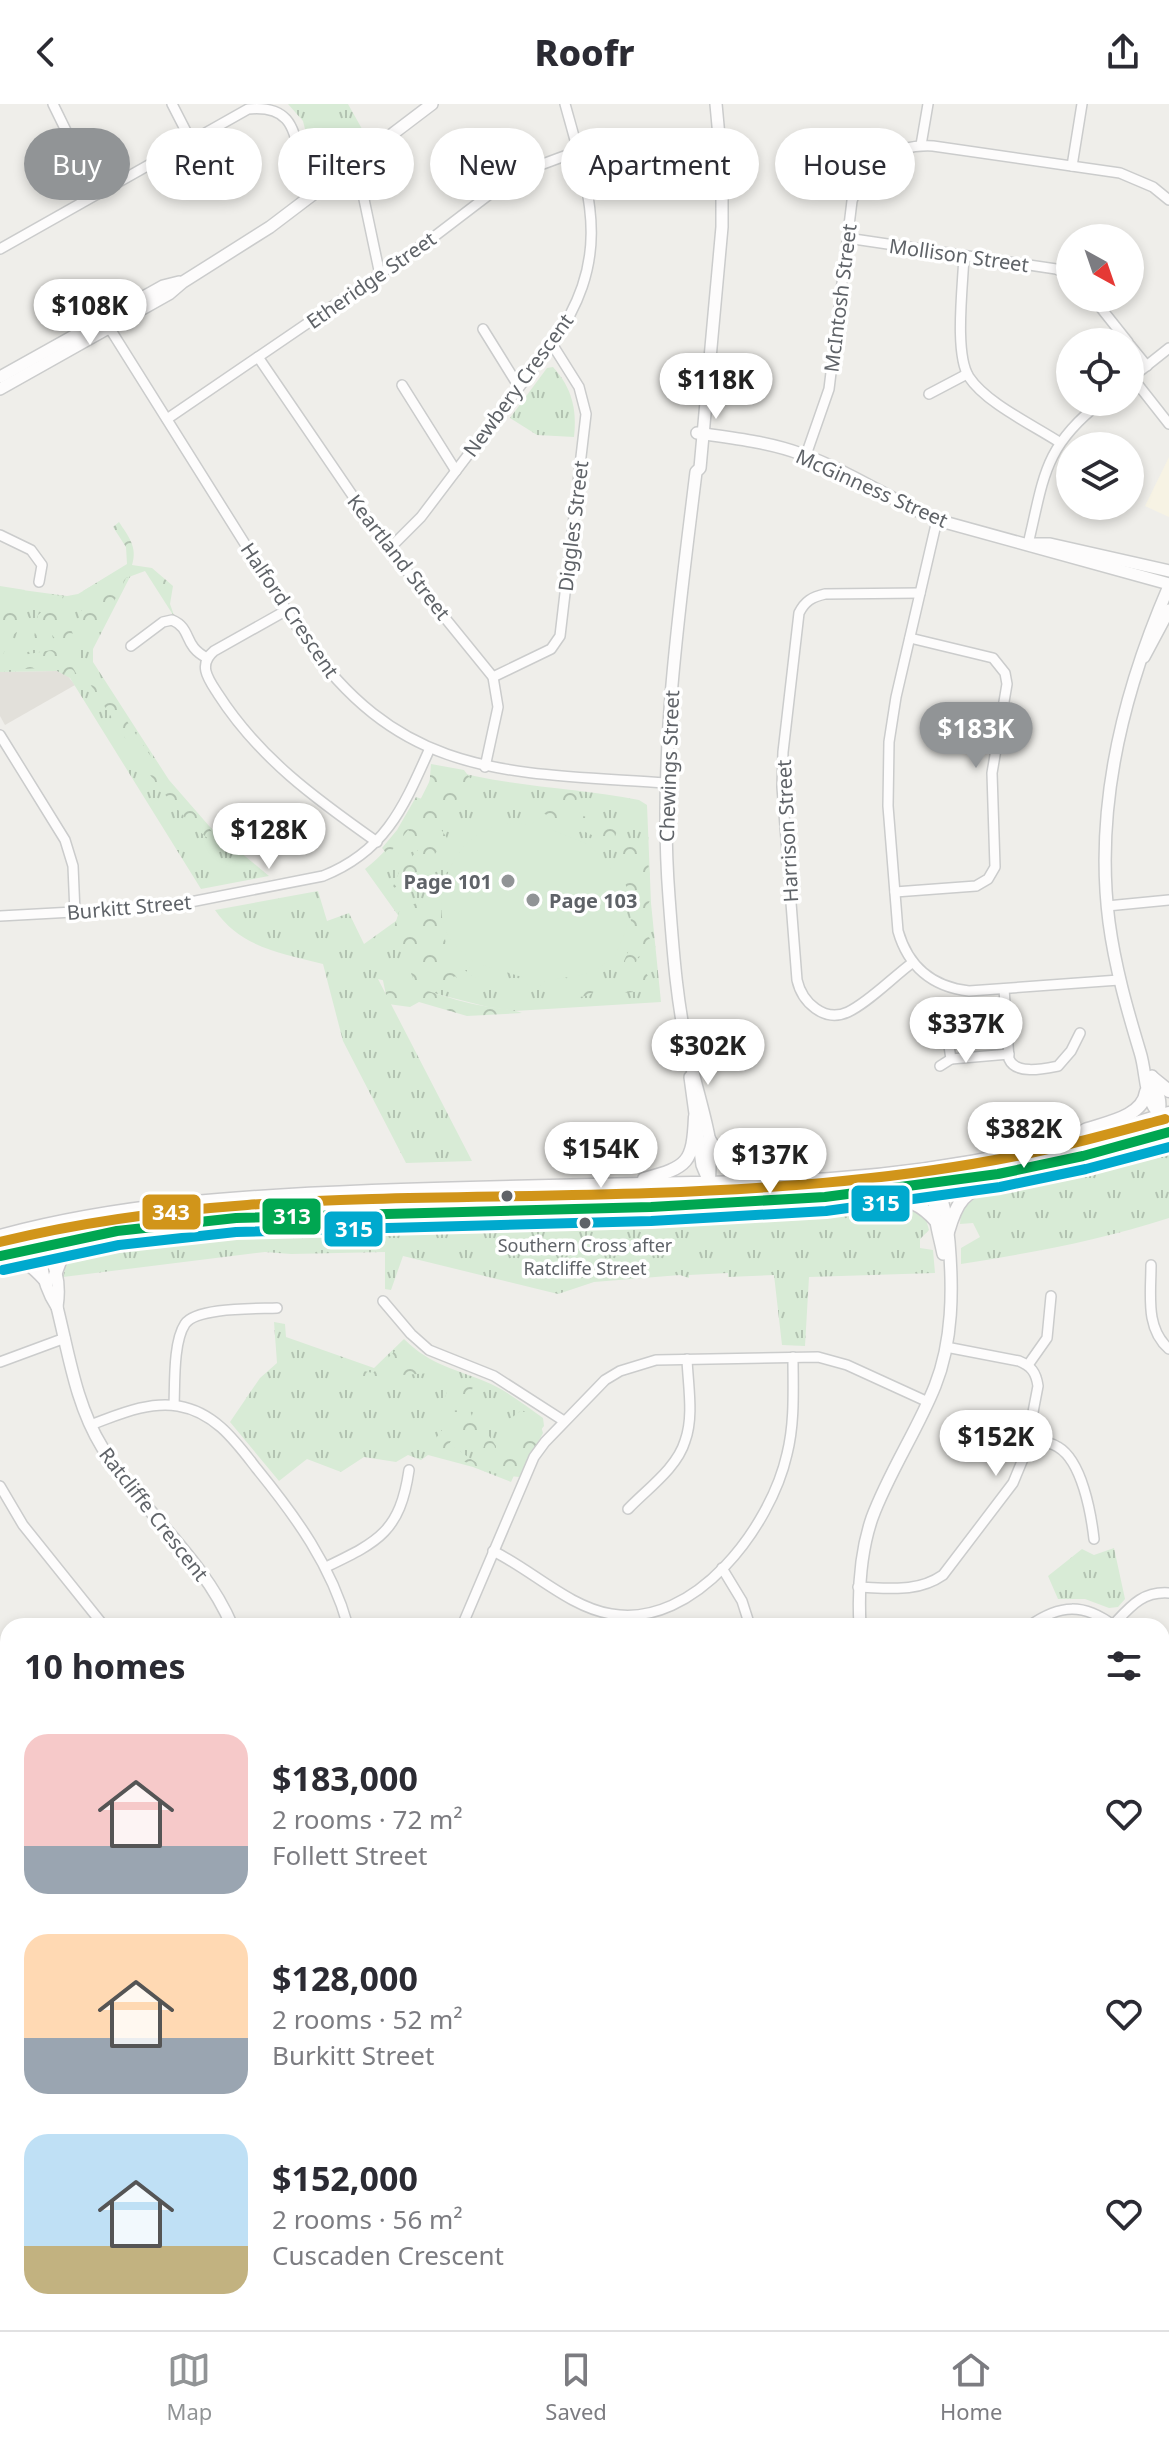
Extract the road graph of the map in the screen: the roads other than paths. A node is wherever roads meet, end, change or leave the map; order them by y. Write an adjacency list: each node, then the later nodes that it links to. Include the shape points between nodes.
1 (53, 104): 9 (street)
2 (172, 104): 10 (street)
3 (432, 104): 13 (street)
4 (565, 104): 14 (street, Newbery Crescent)
5 (716, 104): 49 (street, Chewings Street, via 722,227)
6 (928, 104): 15 (street)
7 (1082, 104): 17 (street)
8 (265, 105): 11 (street); 12 (street, via 279,111)
9 (65, 128)
10 (184, 128)
11 (214, 128)
12 (294, 128)
13 (400, 128)
14 (572, 128)
15 (921, 145): 17 (street, McIntosh Street); 23 (street, McIntosh Street, via 890,153 866,172 852,201)
16 (561, 157): 27 (street, Etheridge Street, via 516,174)
17 (1072, 166): 22 (street, McIntosh Street, via 1120,173)
18 (85, 200): 24 (street)
19 (305, 200): 29 (street, via 169,294)
20 (364, 200): 27 (street)
21 (589, 200): 32 (street, Newbery Crescent, via 592,247 580,296)
22 (1169, 200)
23 (847, 238): 25 (street, Mollison Street); 52 (street, McIntosh Street, via 829,389)
24 (1, 244)
25 (964, 255): 26 (street, Mollison Street); 38 (street, via 961,347)
26 (1056, 269)
27 (380, 275): 34 (street, Etheridge Street)
28 (1104, 312): 30 (street)
29 (107, 323): 39 (street); 42 (street); 46 (street, Halford Crescent)
30 (1117, 328)
31 (483, 329): 41 (street)
32 (552, 344): 41 (street, Newbery Crescent); 68 (street, Diggles Street, via 579,387 586,414 560,636 551,649)
33 (1169, 348): 36 (street)
34 (258, 357): 46 (street, Etheridge Street); 57 (street, Keartland Street)
35 (1144, 362): 36 (street)
36 (1147, 366): 37 (street)
37 (1144, 368)
38 (967, 374): 43 (street); 50 (street, via 986,395)
39 (0, 377)
40 (402, 385): 53 (street)
41 (519, 387): 53 (street, Newbery Crescent)
42 (0, 389)
43 (929, 394)
44 (1144, 394): 47 (street)
45 (1084, 416): 48 (street)
46 (167, 419): 62 (street, Halford Crescent)
47 (1169, 424)
48 (1067, 432)
49 (700, 437): 52 (street, McGinness Street); 72 (street, Chewings Street, via 671,684)
50 (1056, 440)
51 (1056, 448): 56 (street)
52 (806, 455): 54 (street, McGinness Street)
53 (456, 471): 57 (street, Newbery Crescent)
54 (937, 520): 56 (street, McGinness Street); 61 (street)
55 (0, 535): 59 (street, via 36,555 42,565)
56 (1028, 544): 58 (street, McGinness Street, via 1050,544); 60 (street, McGinness Street)
57 (389, 549): 68 (street, Keartland Street)
58 (1169, 571)
59 (39, 582)
60 (1169, 585): 67 (street)
61 (920, 593): 64 (street); 79 (street, Harrison Street, via 825,594 804,605 783,752 800,991 814,1008 839,1015)
62 (287, 610): 66 (street); 70 (street, Halford Crescent, via 320,661 349,693 382,721)
63 (1169, 610): 67 (street)
64 (910, 638): 74 (street, via 889,742); 74 (street, via 993,658 1005,673 992,773 997,857 994,872 976,886)
65 (131, 646): 66 (street, via 172,620 183,626 193,651)
66 (207, 658): 73 (street, via 207,677 270,759)
67 (1141, 661): 76 (street, via 1110,779)
68 (493, 677): 71 (street, via 498,707)
69 (0, 735): 77 (street, via 65,840 73,866)
70 (430, 748): 71 (street, Halford Crescent); 73 (street, Burkitt Street, via 403,808)
71 (485, 767): 72 (street, Halford Crescent)
72 (666, 783): 87 (street, Chewings Street, via 668,895)
73 (377, 842): 77 (street, Burkitt Street, via 345,867 323,876 165,907)
74 (895, 892): 79 (street, via 898,931)
75 (1169, 900): 76 (street)
76 (1107, 906): 80 (street)
77 (75, 913): 78 (street, Burkitt Street)
78 (0, 916)
79 (912, 963): 81 (street, via 955,990)
80 (1119, 980): 81 (street); 85 (street)
81 (1004, 989): 84 (street)
82 (1080, 1033): 84 (street, via 1058,1066 1019,1070 1010,1064)
83 (949, 1046): 86 (street)
84 (1009, 1054): 86 (street)
85 (1142, 1058): 89 (street); 91 (street)
86 (951, 1059): 88 (street)
87 (690, 1060): 92 (street, Chewings Street); 95 (street, Chewings Street)
88 (940, 1066)
89 (1153, 1078): 90 (main road); 93 (street)
90 (1169, 1091)
91 (1146, 1092): 93 (street); 97 (main road, via 1136,1110 1078,1132)
92 (695, 1117): 102 (street, Chewings Street); 103 (main road, via 694,1145 681,1168)
93 (1166, 1117): 96 (street); 97 (main road)
94 (1169, 1132): 96 (main road)
95 (709, 1139): 101 (main road, via 720,1159 739,1172); 102 (street, Chewings Street)
96 (1139, 1141): 99 (main road)
97 (1066, 1142): 98 (main road)
98 (963, 1163): 100 (main road); 104 (street, via 949,1170)
99 (1045, 1166): 104 (main road); 109 (main road, via 965,1195)
100 (877, 1175): 101 (main road); 104 (street, via 925,1176)
101 (808, 1181): 102 (main road)
102 (709, 1182): 103 (main road); 106 (street, Chewings Street)
103 (622, 1186): 107 (main road, via 262,1195)
104 (937, 1186): 105 (main road); 109 (street, via 933,1198)
105 (851, 1196): 106 (main road); 109 (main road, via 859,1203 912,1202 928,1212)
106 (710, 1203): 110 (main road, via 263,1215)
107 (78, 1219): 108 (main road); 111 (street, via 56,1227)
108 (5, 1234): 111 (street, via 33,1237)
109 (943, 1235): 119 (street, via 950,1321)
110 (82, 1237): 111 (main road); 114 (main road, via 62,1256)
111 (42, 1244): 112 (main road); 114 (street, Ratcliffe Crescent, via 41,1257)
112 (0, 1259): 114 (main road, via 30,1263)
113 (1151, 1265): 120 (street, via 1153,1327)
114 (51, 1279): 118 (street, Ratcliffe Crescent)
115 (1051, 1296): 124 (street, via 1047,1338)
116 (383, 1301): 127 (street, via 429,1350 494,1376)
117 (277, 1308): 126 (street, via 191,1317 183,1325 177,1351)
118 (65, 1338): 123 (street); 128 (street, Ratcliffe Crescent)
119 (946, 1347): 124 (street); 125 (street)
120 (1169, 1349)
121 (793, 1357): 122 (street); 125 (street, via 847,1365); 136 (street, via 792,1426 780,1480 749,1539)
122 (687, 1359): 127 (street, via 656,1360 620,1371); 132 (street, via 686,1441)
123 (0, 1362)
124 (1028, 1365): 129 (street, via 1038,1386)
125 (928, 1402): 137 (street, via 872,1519)
126 (174, 1405): 128 (street, via 149,1406); 135 (street, via 209,1417 232,1438 293,1513)
127 (564, 1421): 134 (street, via 534,1457)
128 (90, 1425): 140 (street, Ratcliffe Crescent, via 113,1465 215,1593)
129 (1028, 1439): 133 (street, via 1060,1448 1073,1461 1090,1508); 137 (street, via 1013,1483 943,1575 910,1589)
130 (409, 1470): 135 (street, via 405,1498 382,1536)
131 (0, 1486): 139 (street, via 23,1525)
132 (628, 1509)
133 (1094, 1539)
134 (493, 1551): 142 (street); 143 (street)
135 (326, 1567): 141 (street)
136 (722, 1568): 144 (street, via 666,1609); 145 (street)
137 (858, 1587): 146 (street)
138 (1169, 1593): 149 (street, via 1146,1595)
139 (98, 1618)
140 (228, 1618)
141 (345, 1618)
142 (465, 1618)
143 (610, 1618)
144 (628, 1618)
145 (747, 1618)
146 (860, 1618)
147 (1041, 1618): 148 (street, via 1067,1609)
148 (1100, 1618)
149 (1121, 1618)

